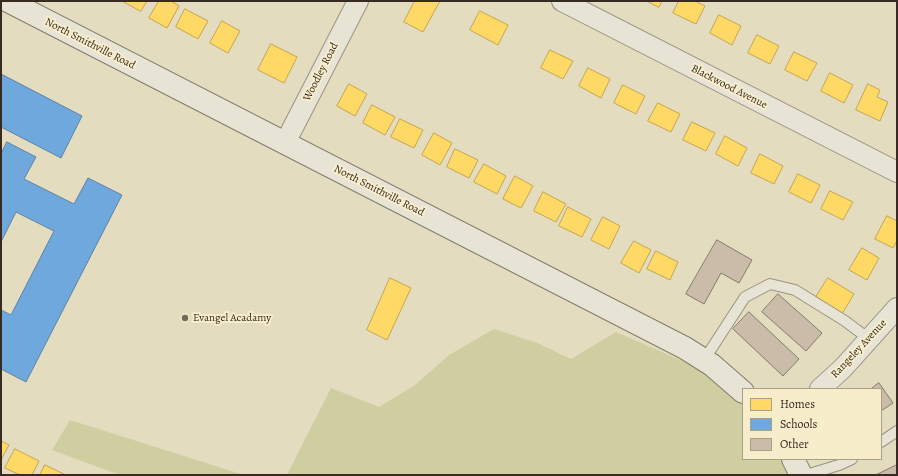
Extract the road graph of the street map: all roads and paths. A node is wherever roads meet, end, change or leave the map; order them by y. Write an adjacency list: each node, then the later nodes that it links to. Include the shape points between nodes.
1 (8, 1): 4 (main road, North Smithville Road)
2 (358, 1): 4 (street, Woodley Road)
3 (562, 1): 5 (street, Blackwood Avenue)
4 (285, 143): 8 (main road, North Smithville Road, via 686,348)
5 (897, 172)
6 (897, 308): 7 (street, Rangeley Avenue)
7 (869, 339): 8 (lane, via 795,290 770,284 745,297); 9 (street, Rangeley Avenue)
8 (704, 360): 10 (main road, North Smithville Road)
9 (821, 388)
10 (742, 391)
11 (897, 431): 12 (lane)
12 (882, 441)
13 (793, 460): 15 (main road)
14 (850, 460): 16 (lane)
15 (800, 475)
16 (806, 475)

